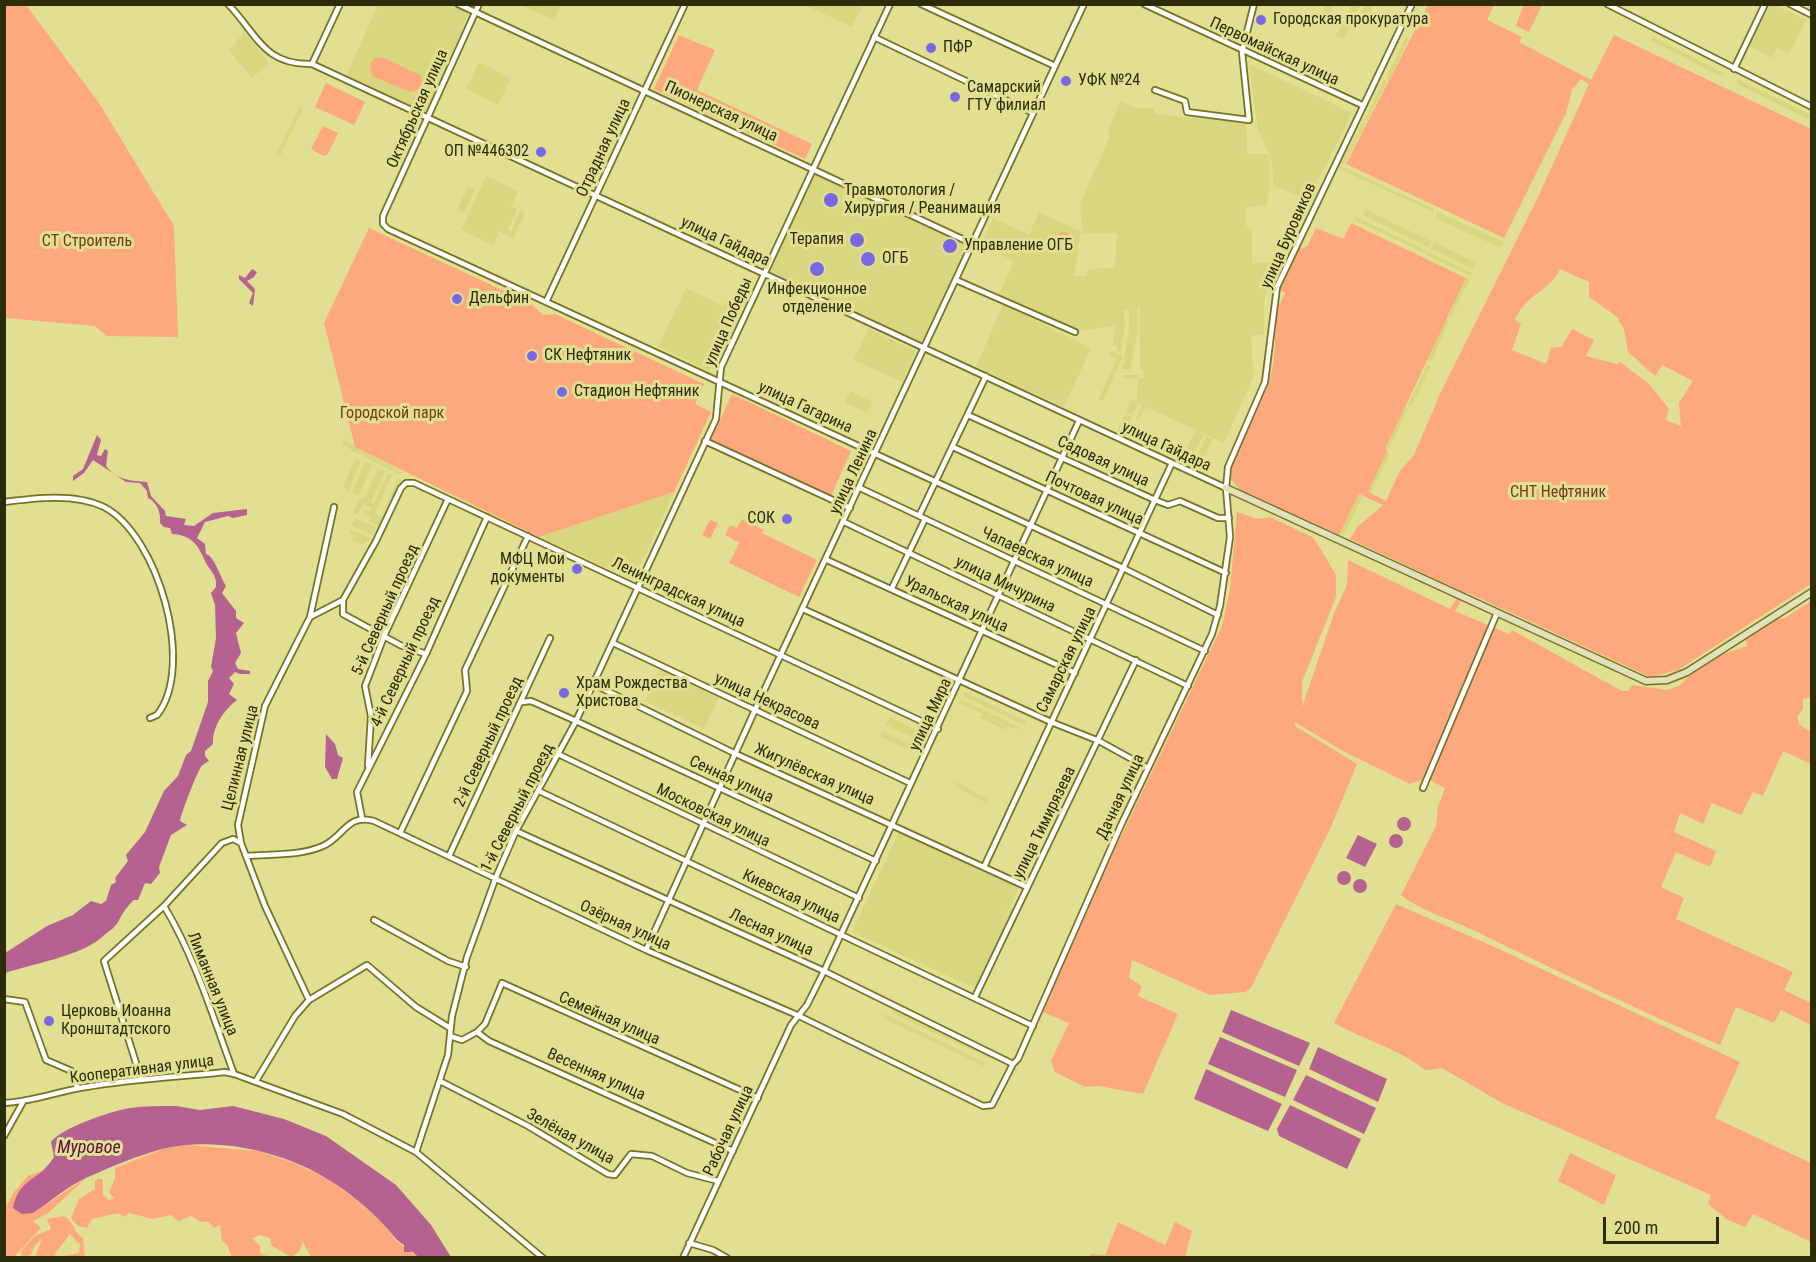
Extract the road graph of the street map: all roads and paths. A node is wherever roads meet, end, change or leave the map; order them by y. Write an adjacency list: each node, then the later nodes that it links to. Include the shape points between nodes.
1 (228, 4): 21 (street, via 271,55 285,62)
2 (340, 4): 21 (street)
3 (458, 4): 17 (street, Пионерская улица)
4 (478, 4): 17 (street, Октябрьская улица)
5 (685, 4): 24 (street, Отрадная улица)
6 (890, 4): 19 (street, улица Победы)
7 (921, 4): 22 (street)
8 (1083, 4): 22 (street, улица Ленина)
9 (1144, 4): 20 (street, Первомайская улица)
10 (1254, 4): 20 (street)
11 (1413, 4): 26 (street, улица Буровиков)
12 (1607, 4): 16 (street)
13 (1621, 4): 16 (street)
14 (1765, 4): 23 (street)
15 (1790, 4): 18 (street)
16 (1618, 10): 23 (street)
17 (475, 12): 24 (street, Пионерская улица); 29 (street, Октябрьская улица)
18 (1812, 15)
19 (874, 37): 28 (street); 30 (street, улица Победы)
20 (1242, 52): 25 (street, via 1249,120 1187,112 1185,101); 26 (street, Первомайская улица)
21 (312, 64): 29 (street, улица Гайдара)
22 (1055, 66): 28 (street, улица Ленина)
23 (1734, 69): 27 (street)
24 (645, 90): 30 (street, Пионерская улица); 31 (street, Отрадная улица)
25 (1155, 90)
26 (1362, 105): 50 (street, улица Буровиков, via 1277,287 1268,368 1228,467)
27 (1812, 107)
28 (1033, 112): 33 (street, улица Ленина)
29 (428, 117): 31 (street, улица Гайдара); 32 (street, Октябрьская улица, via 383,216)
30 (814, 168): 33 (street, Пионерская улица); 34 (street, улица Победы)
31 (595, 194): 34 (street, улица Гайдара); 36 (street, Отрадная улица)
32 (383, 224): 36 (street, улица Гагарина, via 388,230)
33 (973, 244): 35 (street, улица Ленина)
34 (764, 274): 38 (street, улица Гайдара); 40 (street, улица Победы)
35 (956, 280): 37 (street); 38 (street, улица Ленина)
36 (546, 302): 40 (street, улица Гагарина)
37 (1074, 332)
38 (925, 347): 39 (street, улица Гайдара); 45 (street, улица Ленина)
39 (986, 376): 41 (street); 42 (street, улица Гайдара)
40 (717, 382): 43 (street, улица Победы, via 719,404); 45 (street, улица Гагарина)
41 (968, 415): 44 (street); 46 (street, Садовая улица)
42 (1079, 421): 46 (street, улица Мира); 47 (street, улица Гайдара)
43 (705, 441): 56 (street); 69 (street, улица Победы)
44 (953, 447): 48 (street); 51 (street, Почтовая улица)
45 (875, 454): 48 (street, улица Гагарина); 49 (street, улица Ленина)
46 (1063, 456): 51 (street, улица Мира); 53 (street, Садовая улица)
47 (1172, 463): 50 (street, улица Гайдара); 53 (street, Самарская улица)
48 (937, 481): 58 (street); 61 (street, улица Гагарина)
49 (860, 488): 56 (street, улица Ленина); 58 (street, Чапаевская улица)
50 (1226, 488): 59 (street, Дачная улица); 76 (street)
51 (1047, 491): 61 (street, улица Мира); 62 (street, Почтовая улица)
52 (448, 499): 57 (street, Ленинградская улица); 73 (street, Ленинградская улица, via 406,483); 80 (street, 5-й Северный проезд)
53 (1155, 500): 59 (street, Садовая улица, via 1168,505 1180,501 1218,518); 62 (street, Самарская улица)
54 (4, 502): 94 (street, via 47,498 95,504 116,516 142,548 162,591 173,653 162,706)
55 (334, 507): 78 (street, Целинная улица)
56 (850, 508): 60 (street, улица Ленина)
57 (487, 518): 63 (street, Ленинградская улица); 85 (street, 4-й Северный проезд)
58 (922, 518): 64 (street); 66 (street, Чапаевская улица)
59 (1229, 518): 68 (street, Дачная улица)
60 (844, 522): 64 (street, улица Мичурина); 65 (street, улица Ленина)
61 (1031, 525): 66 (street, улица Мира); 67 (street, улица Гагарина)
62 (1140, 534): 67 (street, Самарская улица); 68 (street, Почтовая улица)
63 (528, 537): 69 (street, Ленинградская улица); 111 (street, via 465,670 467,691)
64 (910, 551): 70 (street); 72 (street, улица Мичурина)
65 (827, 560): 70 (street, Уральская улица); 75 (street, улица Ленина)
66 (1015, 561): 72 (street, улица Мира); 74 (street, Чапаевская улица)
67 (1125, 568): 74 (street, Самарская улица); 77 (street, улица Гагарина)
68 (1226, 573): 77 (street, Дачная улица)
69 (638, 588): 83 (street, 1-й Северный проезд); 86 (street, Ленинградская улица)
70 (892, 588): 79 (street, Уральская улица)
71 (1812, 592): 76 (street, via 1687,672 1657,681 1632,676)
72 (998, 596): 79 (street, улица Мира); 82 (street, улица Мичурина)
73 (343, 600): 78 (street); 80 (street, via 343,614)
74 (1108, 604): 82 (street, Самарская улица); 84 (street, Чапаевская улица)
75 (803, 609): 86 (street, улица Ленина); 89 (street)
76 (1497, 613): 105 (street)
77 (1218, 615): 84 (street, Дачная улица)
78 (310, 617): 112 (street, Целинная улица, via 265,706 238,825)
79 (982, 631): 88 (street, Уральская улица); 89 (street, улица Мира)
80 (385, 634): 85 (street, via 400,645); 102 (street, 5-й Северный проезд, via 365,686 371,716)
81 (550, 638): 92 (street, 2-й Северный проезд)
82 (1092, 639): 87 (street, улица Мичурина); 88 (street, Самарская улица)
83 (613, 643): 90 (street, 1-й Северный проезд); 93 (street, улица Некрасова)
84 (1205, 651): 91 (street, Дачная улица)
85 (426, 654): 102 (street, 4-й Северный проезд)
86 (782, 655): 93 (street, улица Ленина); 97 (street, Ленинградская улица)
87 (1136, 660): 91 (street, улица Мичурина); 98 (street, улица Тимирязева)
88 (1075, 673): 96 (street, Самарская улица)
89 (959, 681): 96 (street); 97 (street, улица Мира)
90 (593, 684): 95 (street, 1-й Северный проезд); 100 (street, Жигулёвская улица)
91 (1188, 686): 101 (street, Дачная улица)
92 (522, 702): 95 (street, Сенная улица, via 531,701); 114 (street, 2-й Северный проезд)
93 (755, 710): 100 (street, улица Ленина); 103 (street, улица Некрасова)
94 (150, 718)
95 (576, 721): 99 (street, 1-й Северный проезд); 104 (street, Сенная улица)
96 (1050, 722): 98 (street); 117 (street, Самарская улица)
97 (938, 729): 103 (street, улица Мира)
98 (1099, 741): 101 (street); 119 (street, улица Тимирязева)
99 (558, 754): 106 (street, 1-й Северный проезд); 109 (street, Московская улица)
100 (735, 754): 104 (street, улица Ленина); 108 (street, Жигулёвская улица)
101 (1148, 768): 132 (street, Дачная улица)
102 (368, 769): 107 (street, 4-й Северный проезд, via 357,792)
103 (910, 783): 108 (street, улица Мира)
104 (719, 788): 109 (street, улица Ленина); 115 (street, Сенная улица)
105 (1423, 788)
106 (539, 790): 110 (street, 1-й Северный проезд); 116 (street, Киевская улица)
107 (362, 818): 111 (street, Озёрная улица); 113 (street, via 348,823 318,848)
108 (893, 823): 115 (street, улица Мира); 117 (street, Жигулёвская улица)
109 (703, 825): 116 (street, улица Ленина); 120 (street, Московская улица)
110 (516, 831): 118 (street, 1-й Северный проезд); 121 (street, Лесная улица)
111 (399, 833): 114 (street, Озёрная улица)
112 (241, 843): 113 (street, Целинная улица); 122 (street, via 233,839 222,843)
113 (247, 856): 130 (street, Целинная улица, via 265,906)
114 (449, 856): 118 (street, Озёрная улица)
115 (876, 861): 120 (street, улица Мира)
116 (686, 862): 121 (street, улица Ленина); 124 (street, Киевская улица)
117 (984, 867): 119 (street, Жигулёвская улица)
118 (496, 877): 125 (street, Озёрная улица); 126 (street, 1-й Северный проезд)
119 (1027, 887): 128 (street, улица Тимирязева)
120 (859, 897): 124 (street, улица Мира)
121 (669, 899): 125 (street, улица Ленина); 127 (street, Лесная улица)
122 (164, 906): 137 (street, Лиманная улица, via 201,985); 138 (street, via 104,961)
123 (374, 920): 126 (street)
124 (841, 934): 127 (street, улица Мира); 128 (street, Киевская улица)
125 (646, 950): 131 (street, Озёрная улица)
126 (466, 967): 133 (street, 1-й Северный проезд)
127 (824, 971): 131 (street, улица Мира, via 807,1005); 136 (street, Лесная улица)
128 (975, 997): 132 (street, Киевская улица)
129 (4, 999): 141 (street, via 24,1001 40,1051 46,1060 74,1072)
130 (309, 1000): 133 (street, via 368,965 407,1000); 139 (street)
131 (797, 1015): 142 (street, Рабочая улица); 145 (street, Озёрная улица, via 983,1106)
132 (1032, 1026): 136 (street, Дачная улица)
133 (450, 1028): 135 (street, 1-й Северный проезд)
134 (477, 1032): 135 (street, via 462,1040); 142 (street, Семейная улица, via 485,1024 502,983); 147 (street, Весенняя улица, via 489,1041)
135 (450, 1036): 140 (street, 1-й Северный проезд)
136 (1013, 1064): 145 (street, Дачная улица)
137 (234, 1074): 138 (street, Кооперативная улица); 139 (street, Кооперативная улица)
138 (141, 1079): 141 (street, Кооперативная улица)
139 (256, 1081): 148 (street, Кооперативная улица, via 343,1114)
140 (440, 1081): 148 (street, 1-й Северный проезд); 149 (street, Зелёная улица, via 528,1126 608,1174 615,1175 632,1154 642,1153 687,1173)
141 (77, 1088): 143 (street, Кооперативная улица)
142 (758, 1098): 147 (street, Рабочая улица)
143 (23, 1102): 144 (street, Кооперативная улица); 146 (street)
144 (4, 1103)
145 (992, 1105)
146 (4, 1136)
147 (733, 1151): 149 (street, Рабочая улица)
148 (416, 1152): 151 (street, Кооперативная улица)
149 (718, 1181): 150 (street, Рабочая улица)
150 (689, 1243): 152 (street, Рабочая улица); 153 (street)
151 (543, 1257)
152 (683, 1257)
153 (727, 1257)

